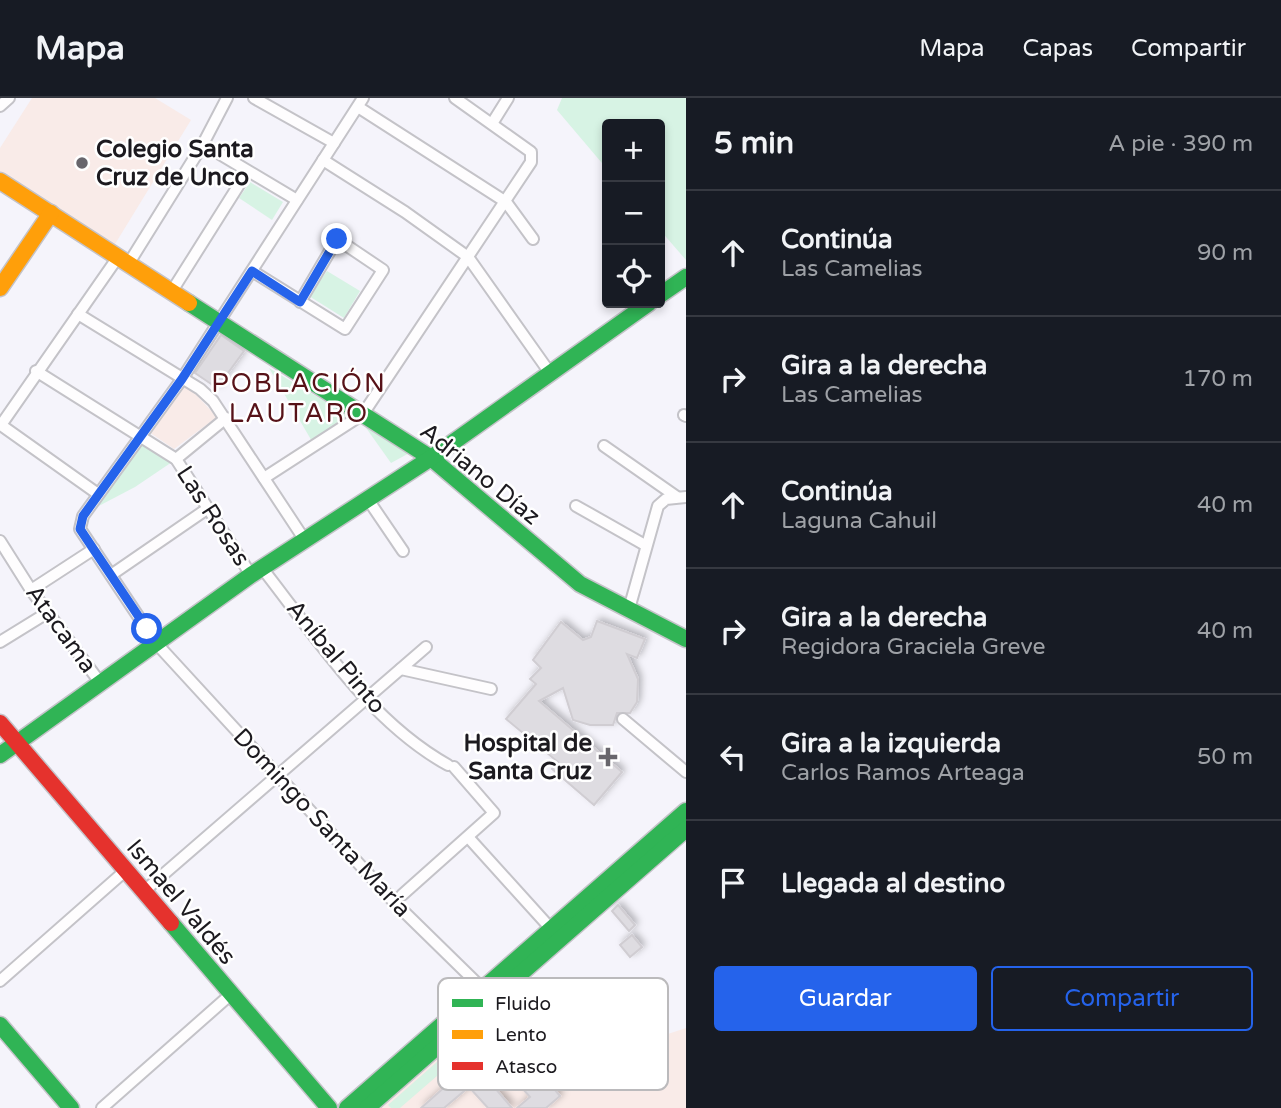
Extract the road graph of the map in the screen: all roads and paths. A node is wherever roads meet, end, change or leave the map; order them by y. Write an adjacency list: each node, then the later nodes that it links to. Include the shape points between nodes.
1 (9, 98): 7 (street)
2 (227, 98): 10 (street)
3 (254, 98): 9 (street)
4 (456, 98): 8 (street)
5 (508, 98): 8 (street)
6 (362, 100): 9 (street); 15 (street)
7 (0, 106)
8 (492, 122): 15 (street, via 531,152 531,162)
9 (334, 143): 11 (street)
10 (203, 144): 12 (street); 19 (street)
11 (323, 160): 14 (street); 18 (street)
12 (247, 172): 14 (street); 23 (street)
13 (0, 181): 16 (main road, Adriano Díaz)
14 (297, 200): 20 (street)
15 (506, 202): 17 (street); 18 (street)
16 (51, 213): 19 (main road, Adriano Díaz); 22 (main road)
17 (533, 239)
18 (468, 257): 30 (street); 32 (street)
19 (123, 260): 23 (main road, Adriano Díaz); 27 (street)
20 (252, 271): 25 (street); 28 (street)
21 (686, 277): 24 (main road)
22 (2, 282)
23 (172, 291): 28 (main road, Adriano Díaz)
24 (665, 292)
25 (300, 302): 25 (street, via 337,239 383,270 345,329)
26 (642, 308): 30 (main road)
27 (78, 314): 29 (street); 31 (street)
28 (219, 322): 31 (street); 32 (main road, Adriano Díaz)
29 (36, 372): 34 (street); 35 (street, Las Rosas)
30 (550, 373): 37 (main road)
31 (182, 379): 33 (street, via 200,389); 35 (street)
32 (363, 414): 37 (main road, Adriano Díaz); 39 (street)
33 (226, 418): 38 (street); 39 (street)
34 (1, 425): 40 (street)
35 (140, 435): 38 (street, Las Rosas); 40 (street)
36 (604, 446): 41 (street)
37 (431, 458): 42 (main road); 53 (main road, Adriano Díaz, via 580,584)
38 (176, 459): 44 (street, Las Rosas)
39 (264, 478): 45 (street)
40 (98, 495): 48 (street, Domingo Santa María, via 80,529)
41 (681, 497): 46 (street, via 666,499 658,506)
42 (367, 498): 45 (main road); 49 (street)
43 (576, 506): 46 (street)
44 (207, 509): 50 (street, Las Rosas); 51 (street)
45 (304, 539): 50 (main road)
46 (645, 545): 53 (street)
47 (2, 548): 52 (street, Atacama)
48 (94, 549): 51 (street, Domingo Santa María); 52 (street)
49 (403, 551)
50 (257, 572): 57 (main road); 62 (street, Aníbal Pinto)
51 (111, 575): 57 (street, Domingo Santa María)
52 (31, 590): 54 (street, Atacama)
53 (629, 609): 55 (main road, Adriano Díaz)
54 (47, 613): 56 (street); 60 (street, Atacama)
55 (686, 639)
56 (0, 642)
57 (156, 643): 60 (main road); 68 (street, Domingo Santa María)
58 (426, 647): 59 (street)
59 (401, 669): 61 (street); 62 (street)
60 (99, 681): 65 (main road)
61 (491, 689)
62 (364, 698): 68 (street); 71 (street, Aníbal Pinto, via 432,756 451,766 494,813)
63 (623, 719): 67 (street)
64 (0, 723): 65 (main road, Ismael Valdés)
65 (16, 743): 66 (main road); 72 (main road, Ismael Valdés)
66 (0, 755)
67 (686, 772)
68 (277, 773): 73 (street); 76 (street, Domingo Santa María, via 394,902)
69 (686, 811): 75 (main road)
70 (686, 829): 75 (main road)
71 (468, 837): 74 (street); 75 (street)
72 (125, 871): 73 (main road, Ismael Valdés); 78 (street)
73 (143, 892): 79 (main road, Ismael Valdés)
74 (402, 895)
75 (555, 935): 77 (main road)
76 (472, 978)
77 (506, 978)
78 (0, 981)
79 (230, 995): 84 (street); 85 (main road, Ismael Valdés)
80 (0, 1025): 83 (main road)
81 (438, 1034): 86 (main road)
82 (438, 1041): 87 (main road)
83 (71, 1108)
84 (102, 1108)
85 (328, 1108)
86 (347, 1108)
87 (367, 1108)

